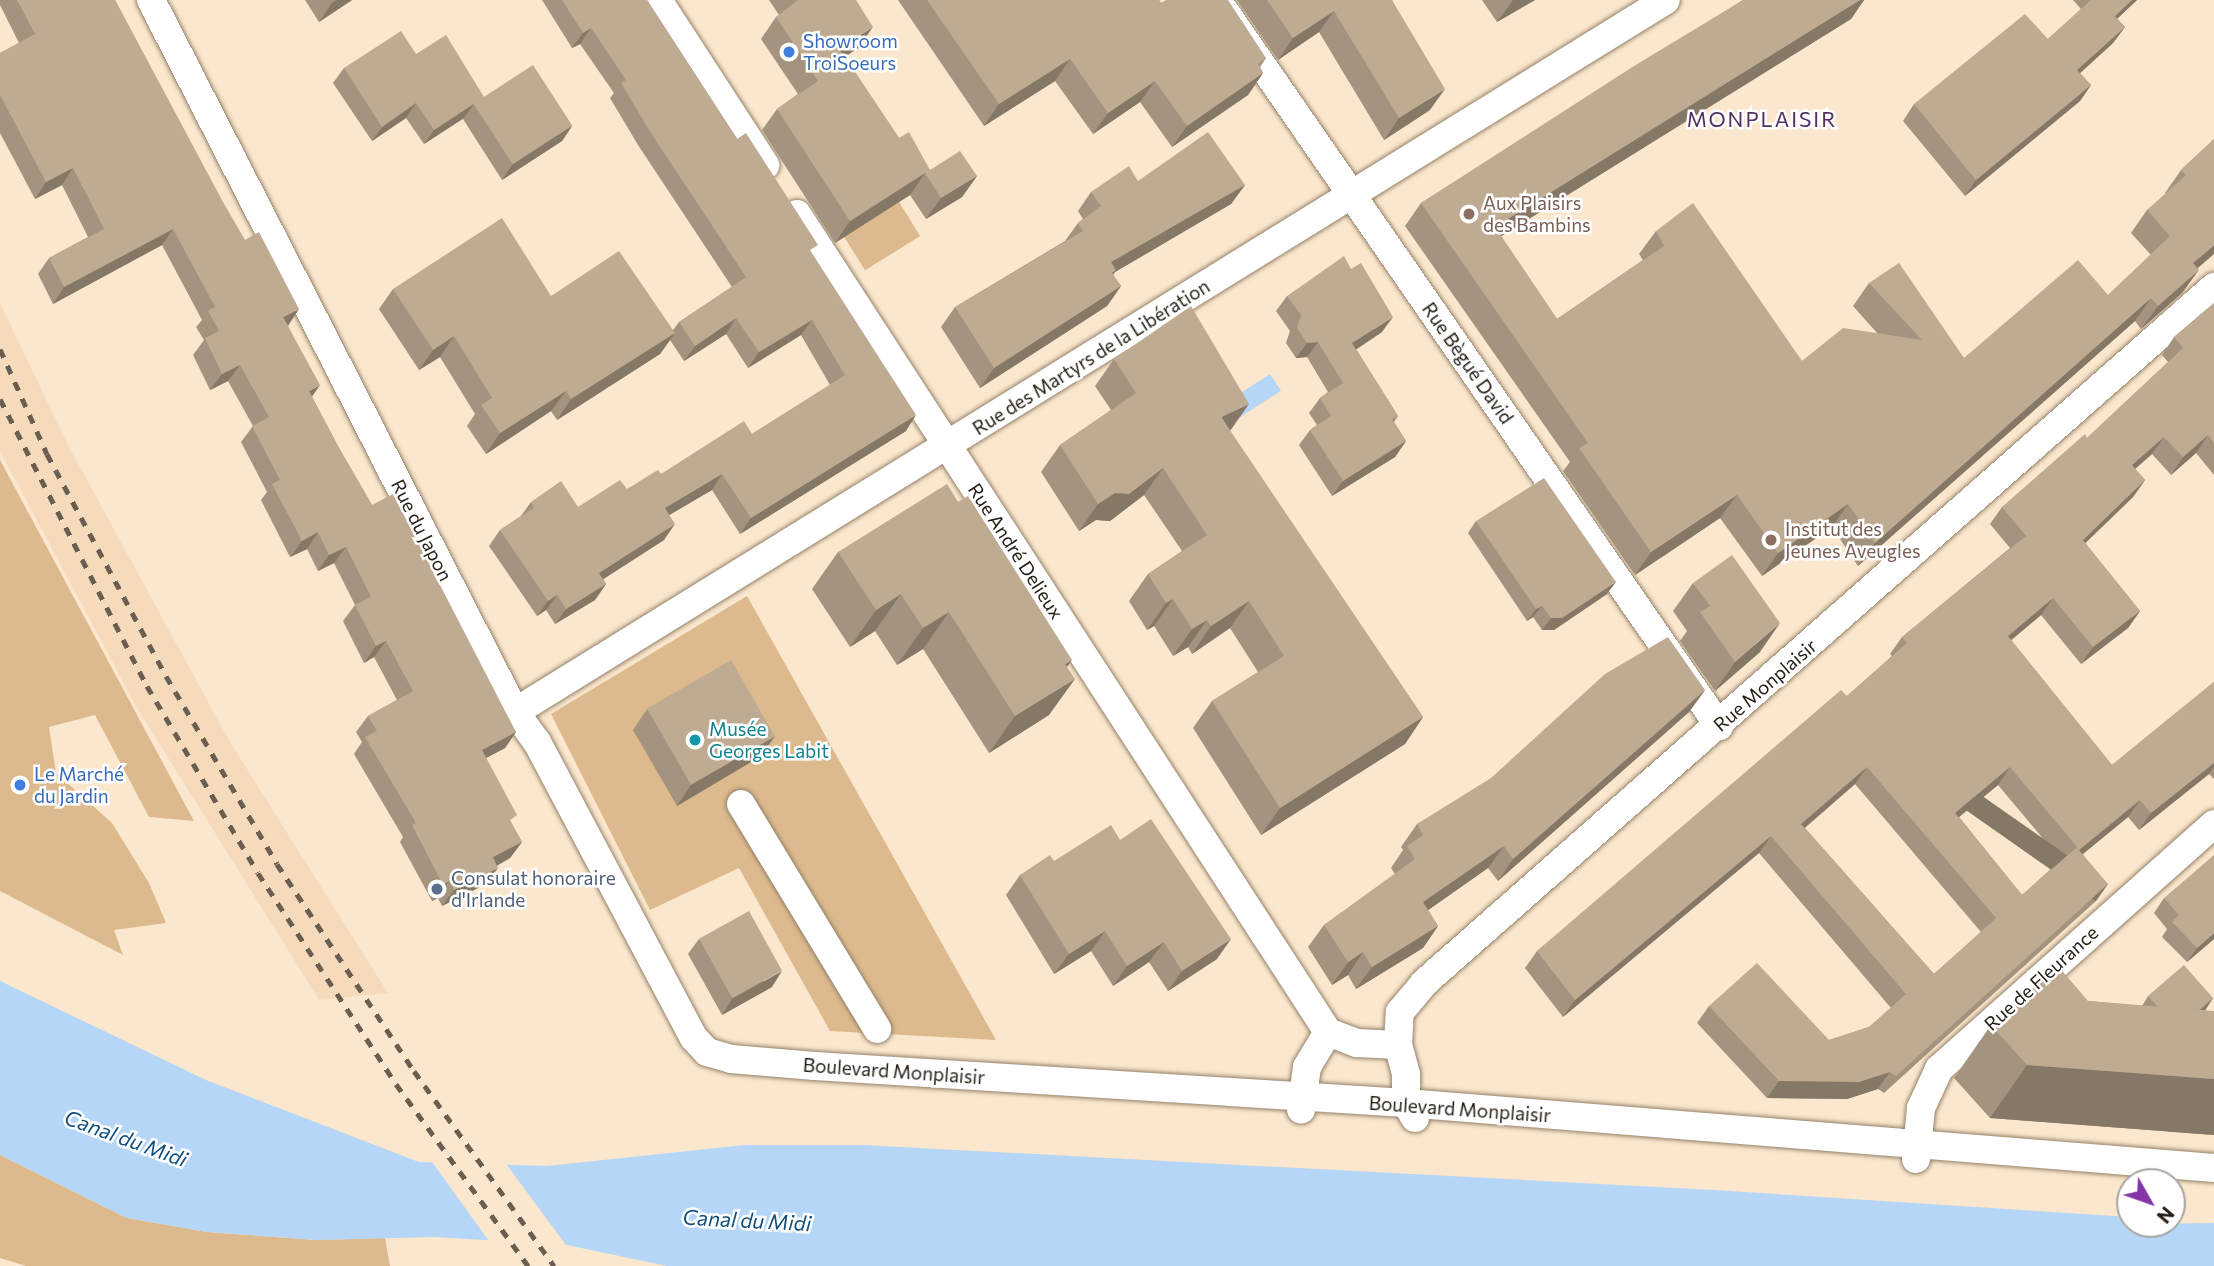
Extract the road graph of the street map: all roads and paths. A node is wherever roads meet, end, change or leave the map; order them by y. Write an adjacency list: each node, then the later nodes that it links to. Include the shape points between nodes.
1 (151, 0): 8 (street, Rue du Japon)
2 (658, 0): 7 (street, Rue André Delieux)
3 (1217, 0): 5 (street, Rue Bègué David)
4 (1666, 0): 5 (street, Rue des Martyrs de la Libération)
5 (1352, 194): 7 (street, Rue des Martyrs de la Libération); 9 (street, Rue Bègué David)
6 (2214, 288): 9 (street, Rue Monplaisir)
7 (948, 445): 8 (street, Rue des Martyrs de la Libération); 13 (street, Rue André Delieux)
8 (515, 712): 15 (street, Rue du Japon, via 537,742 694,1038)
9 (1719, 726): 14 (street, Rue Monplaisir, via 1424,983 1400,1012)
10 (741, 804): 12 (street)
11 (2214, 824): 18 (street, Rue de Fleurance, via 1939,1069 1921,1108)
12 (877, 1029)
13 (1328, 1032): 14 (street, via 1357,1043); 16 (street, via 1307,1067)
14 (1398, 1045): 17 (street, Rue Monplaisir)
15 (707, 1052): 16 (street, Boulevard Monplaisir, via 731,1059)
16 (1301, 1104): 17 (street, Boulevard Monplaisir)
17 (1410, 1110): 18 (street, Boulevard Monplaisir)
18 (1916, 1153): 19 (street, Boulevard Monplaisir)
19 (2214, 1168)

